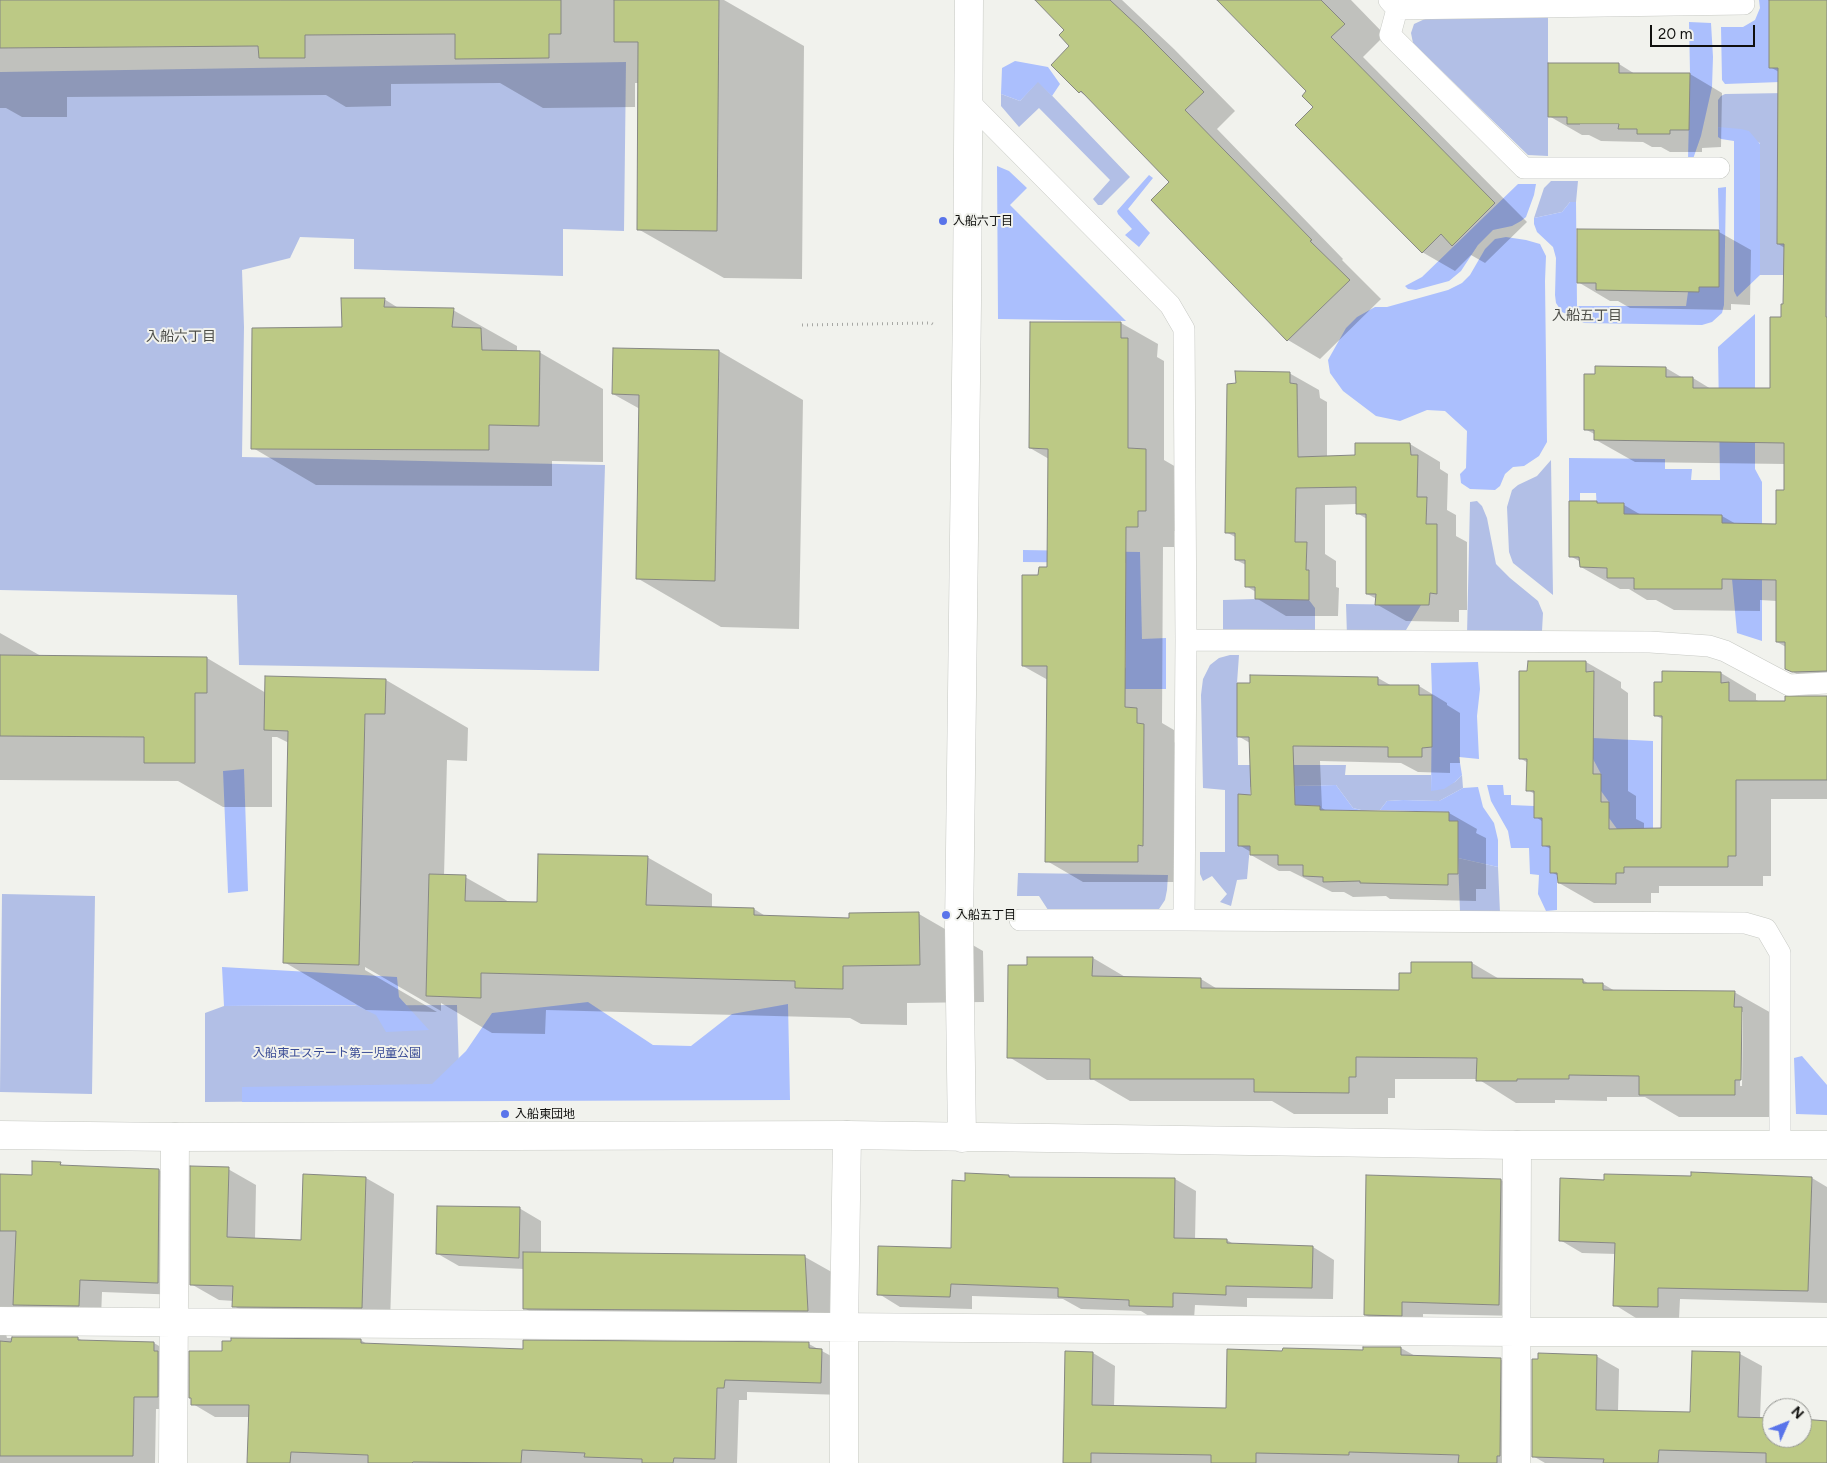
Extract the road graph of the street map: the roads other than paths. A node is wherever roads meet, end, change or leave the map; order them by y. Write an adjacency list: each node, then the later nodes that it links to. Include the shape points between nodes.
1 (969, 0): 4 (street)
2 (1393, 4): 3 (lane); 5 (lane, via 1390,35 1524,168)
3 (1744, 4)
4 (969, 102): 6 (lane, via 1170,305 1184,328); 13 (street, via 959,928)
5 (1719, 168)
6 (1186, 640): 7 (lane, via 1650,642 1709,646 1725,651 1788,685); 9 (lane)
7 (1827, 683)
8 (1020, 920): 9 (lane)
9 (1184, 920): 14 (lane, via 1745,923 1766,929 1780,953)
10 (0, 1135): 12 (street)
11 (847, 1135): 12 (street); 13 (street); 19 (street)
12 (176, 1136): 18 (street)
13 (962, 1138): 15 (street)
14 (1780, 1144): 15 (street); 16 (street)
15 (1517, 1145): 20 (street)
16 (1827, 1145)
17 (0, 1321): 18 (street)
18 (175, 1322): 19 (street); 22 (street)
19 (844, 1327): 20 (street); 23 (street)
20 (1517, 1332): 21 (street); 24 (street)
21 (1827, 1332)
22 (173, 1463)
23 (844, 1463)
24 (1516, 1463)

